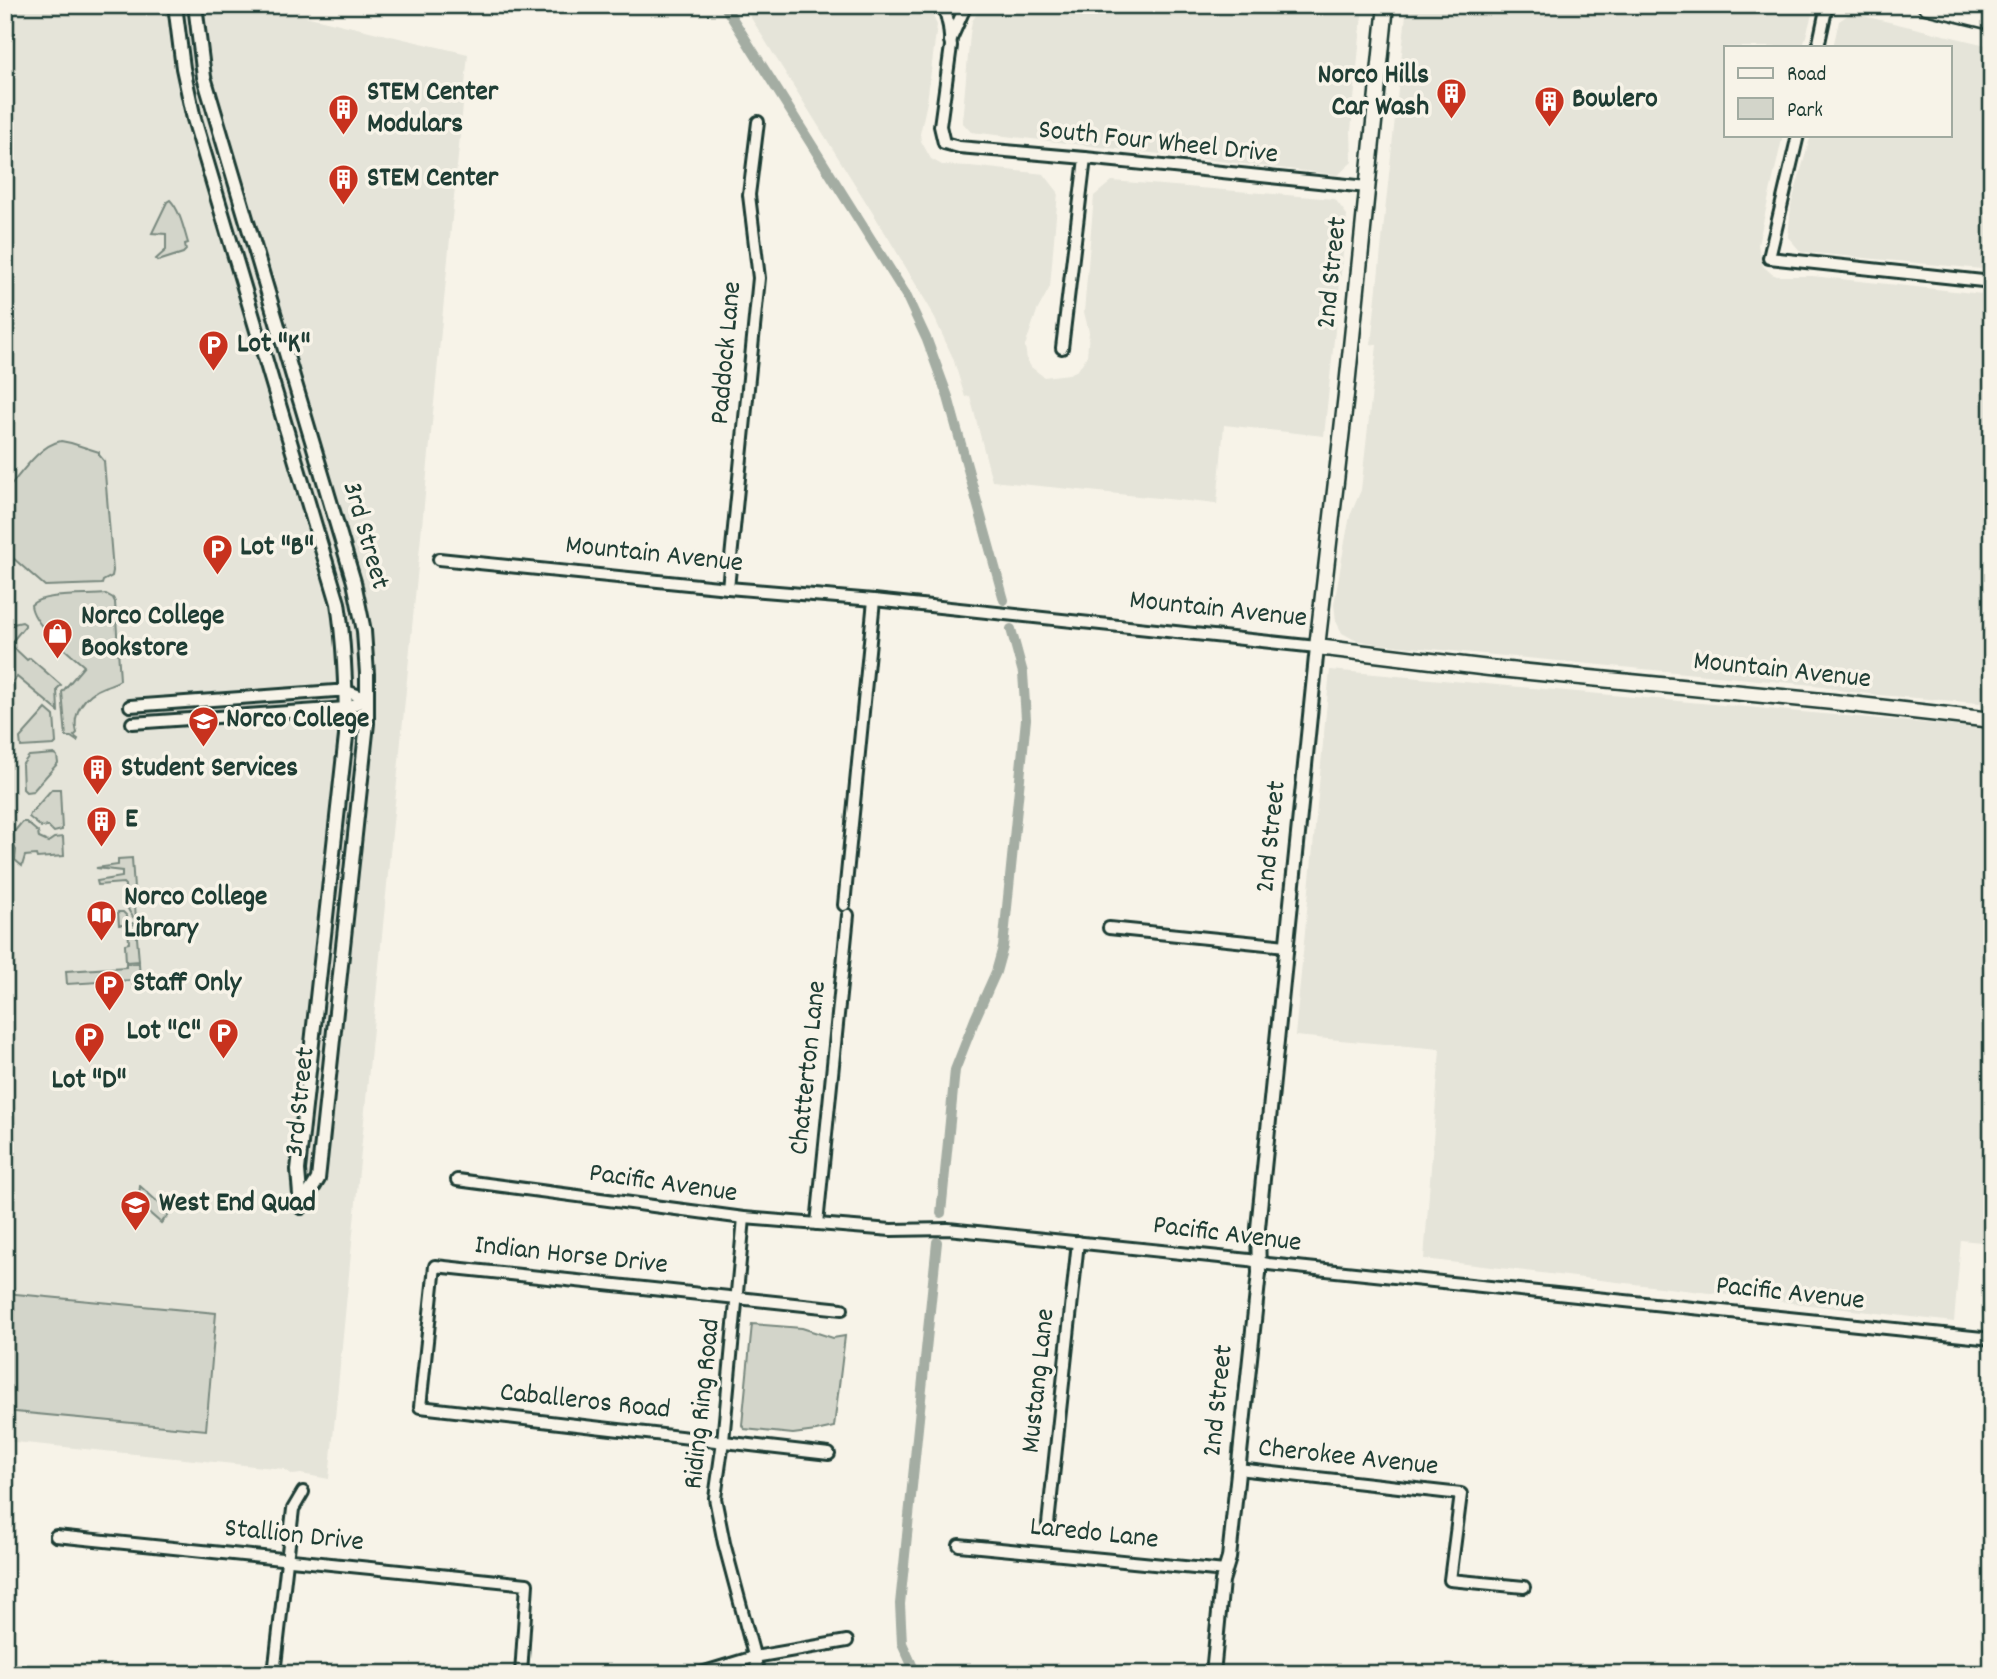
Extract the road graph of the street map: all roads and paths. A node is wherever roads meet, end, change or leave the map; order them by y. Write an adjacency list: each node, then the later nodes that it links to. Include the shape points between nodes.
1 (176, 5): 18 (street, 3rd Street, via 194,120)
2 (195, 5): 17 (street, 3rd Street, via 204,77)
3 (944, 5): 9 (street)
4 (966, 5): 9 (street)
5 (1386, 5): 14 (main road, 2nd Street)
6 (1827, 5): 10 (street)
7 (1926, 5): 8 (main road)
8 (1992, 21)
9 (950, 41): 13 (street, South Four Wheel Drive, via 940,126 944,143)
10 (1818, 46)
11 (758, 122): 20 (street, Paddock Lane, via 749,195 760,278)
12 (1798, 136): 15 (street, via 1769,258)
13 (1085, 158): 14 (street, South Four Wheel Drive); 16 (street)
14 (1367, 187): 22 (main road, 2nd Street)
15 (1992, 282)
16 (1062, 348)
17 (307, 428): 18 (street); 24 (street, 3rd Street, via 354,582 364,631)
18 (287, 432): 23 (street, 3rd Street, via 338,603)
19 (439, 559): 20 (street, Mountain Avenue)
20 (728, 588): 21 (street, Mountain Avenue)
21 (874, 600): 22 (street, Mountain Avenue); 33 (street, Chatterton Lane)
22 (1317, 647): 27 (main road, Mountain Avenue); 30 (street, 2nd Street)
23 (346, 691): 24 (street); 25 (street); 26 (street, 3rd Street)
24 (368, 699): 26 (street); 26 (street, 3rd Street, via 318,1179 301,1207 298,1170)
25 (130, 706)
26 (346, 708): 28 (street)
27 (1992, 720)
28 (132, 723)
29 (1109, 928): 30 (street)
30 (1286, 946): 35 (street, 2nd Street, via 1258,1228)
31 (457, 1180): 32 (street, Pacific Avenue)
32 (744, 1218): 33 (street, Pacific Avenue); 36 (street, Riding Ring Road)
33 (817, 1224): 34 (street, Pacific Avenue, via 948,1229)
34 (1078, 1242): 35 (street, Pacific Avenue); 44 (street, Mustang Lane)
35 (1259, 1262): 38 (street, Pacific Avenue); 42 (street, 2nd Street)
36 (738, 1297): 37 (street, Indian Horse Drive); 39 (street, Indian Horse Drive, via 435,1266); 40 (street, Riding Ring Road)
37 (842, 1309)
38 (1992, 1339)
39 (420, 1407): 40 (street, Caballeros Road)
40 (723, 1441): 41 (street, Caballeros Road); 51 (street, Riding Ring Road, via 715,1498)
41 (829, 1454)
42 (1238, 1469): 48 (street, 2nd Street); 49 (street, Cherokee Avenue, via 1461,1494 1450,1580)
43 (303, 1492): 47 (street, via 293,1509)
44 (1048, 1524)
45 (56, 1536): 47 (street, Stallion Drive)
46 (959, 1545): 48 (street, Laredo Lane)
47 (287, 1559): 52 (street); 53 (street, Stallion Drive, via 527,1584)
48 (1225, 1570): 56 (street, 2nd Street)
49 (1524, 1587)
50 (847, 1641): 51 (street)
51 (754, 1657): 54 (street); 55 (street, Riding Ring Road)
52 (274, 1674)
53 (521, 1674)
54 (698, 1674)
55 (759, 1674)
56 (1213, 1674)

